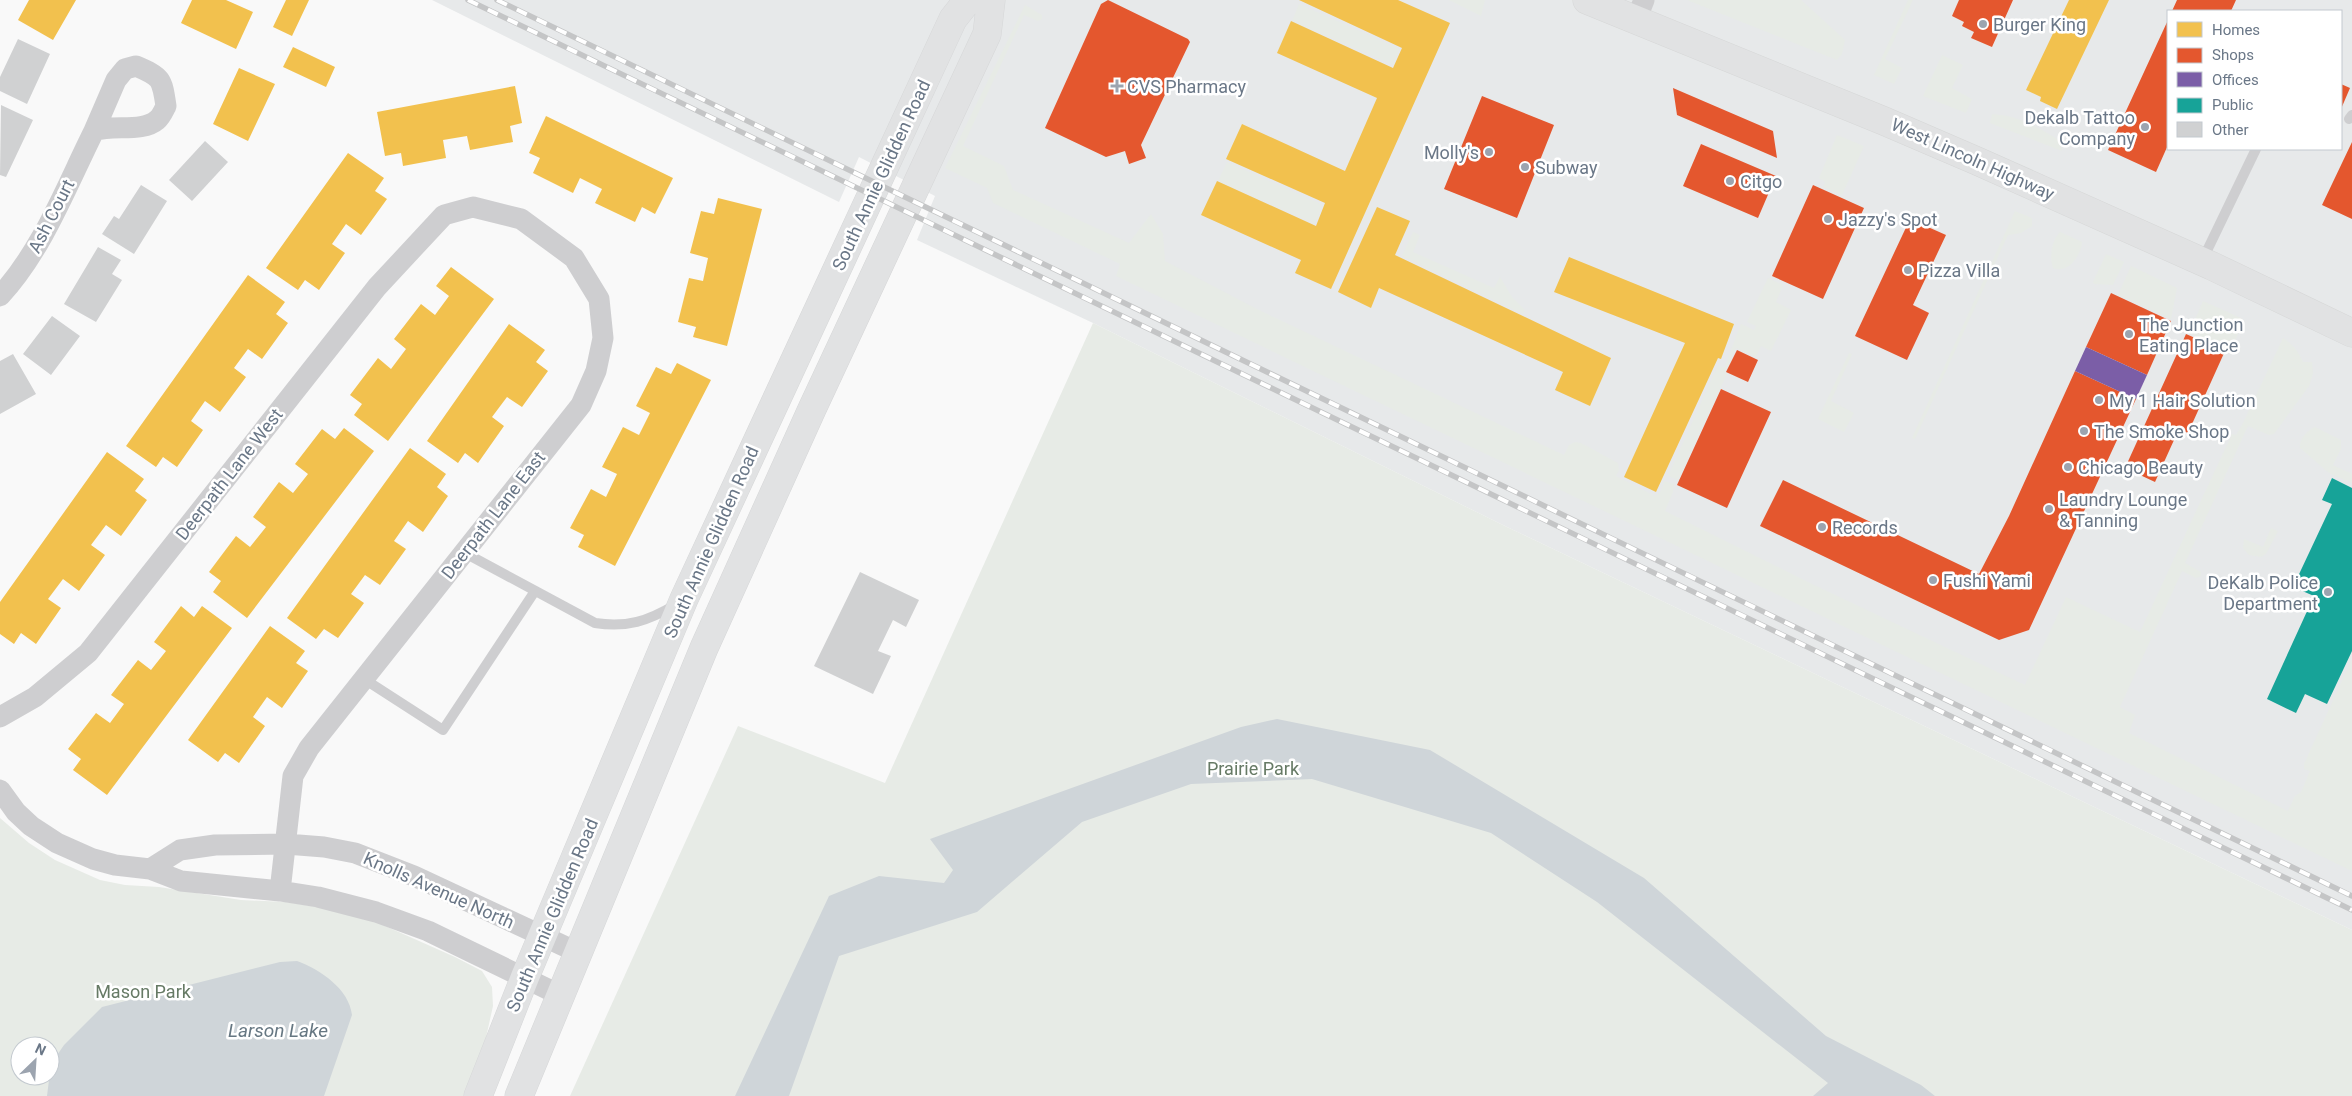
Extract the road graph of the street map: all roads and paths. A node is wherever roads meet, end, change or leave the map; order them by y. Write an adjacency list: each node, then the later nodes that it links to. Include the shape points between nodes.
1 (968, 0): 13 (main road, South Annie Glidden Road, via 953,19)
2 (991, 0): 21 (main road, South Annie Glidden Road, via 986,34 704,648)
3 (1587, 0): 4 (main road, West Lincoln Highway)
4 (1640, 10): 8 (main road, West Lincoln Highway)
5 (94, 131): 9 (street, Ash Court, via 30,257)
6 (2256, 150): 8 (lane)
7 (444, 215): 11 (street, Deerpath Lane East, via 473,207 521,219 574,258 599,299 602,338 596,370 581,405); 15 (street, Deerpath Lane West, via 377,287 88,653 35,697)
8 (2202, 262): 10 (main road, West Lincoln Highway)
9 (0, 296)
10 (2352, 333)
11 (465, 553): 12 (lane); 14 (street, Deerpath Lane East)
12 (535, 592): 13 (lane, via 595,623 609,626 652,618); 14 (lane, via 443,730)
13 (684, 599): 20 (main road, South Annie Glidden Road)
14 (364, 679): 17 (street, Deerpath Lane East, via 309,748 293,776)
15 (0, 717)
16 (0, 790): 18 (street, via 31,826 57,843 115,865)
17 (286, 844): 18 (street, Knolls Avenue North, via 223,844 180,850); 19 (street, Deerpath Lane East); 20 (street, Knolls Avenue North, via 347,852 383,863)
18 (150, 869): 19 (street, via 181,881)
19 (280, 891): 22 (street, via 396,918)
20 (543, 937): 21 (street, Knolls Avenue North); 22 (main road, South Annie Glidden Road)
21 (579, 953): 23 (main road, South Annie Glidden Road)
22 (525, 977): 23 (street); 24 (main road, South Annie Glidden Road)
23 (562, 996): 25 (main road, South Annie Glidden Road)
24 (478, 1096)
25 (519, 1096)

